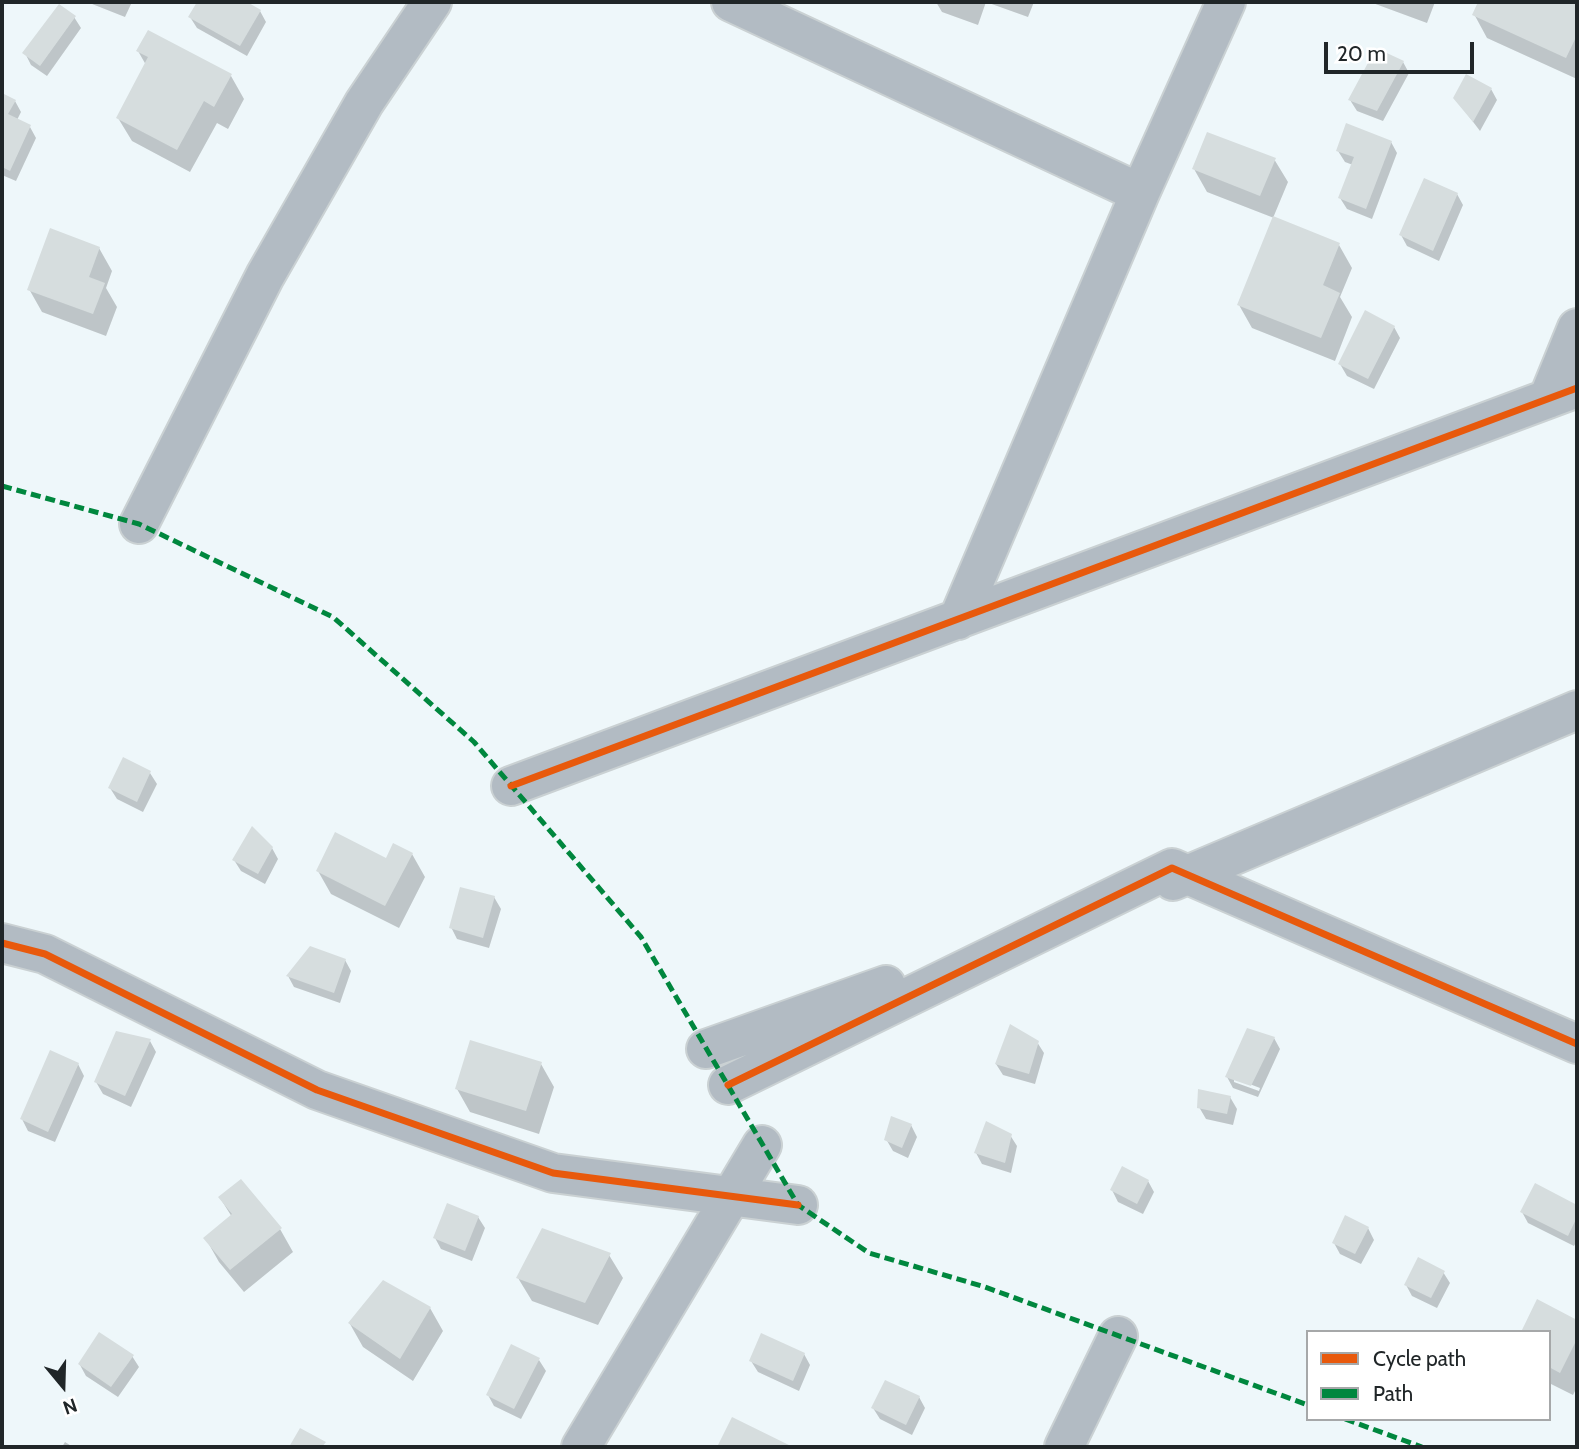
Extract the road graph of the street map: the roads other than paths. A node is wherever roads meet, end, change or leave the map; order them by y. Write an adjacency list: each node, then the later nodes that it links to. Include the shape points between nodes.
1 (432, 2): 7 (street, via 364,103 265,276)
2 (731, 2): 4 (street)
3 (1226, 2): 4 (street)
4 (1140, 193): 8 (street)
5 (1577, 328): 6 (street)
6 (1562, 393): 8 (street)
7 (139, 524)
8 (958, 620): 10 (street)
9 (1577, 710): 11 (street)
10 (512, 786)
11 (1157, 888): 13 (street); 14 (street)
12 (2, 943): 17 (street, via 45,954 317,1090 553,1173)
13 (1577, 1044): 15 (street, via 1172,868)
14 (706, 1049)
15 (728, 1085)
16 (762, 1144): 19 (street)
17 (798, 1205)
18 (1118, 1336): 20 (street)
19 (581, 1447)
20 (1064, 1447)

